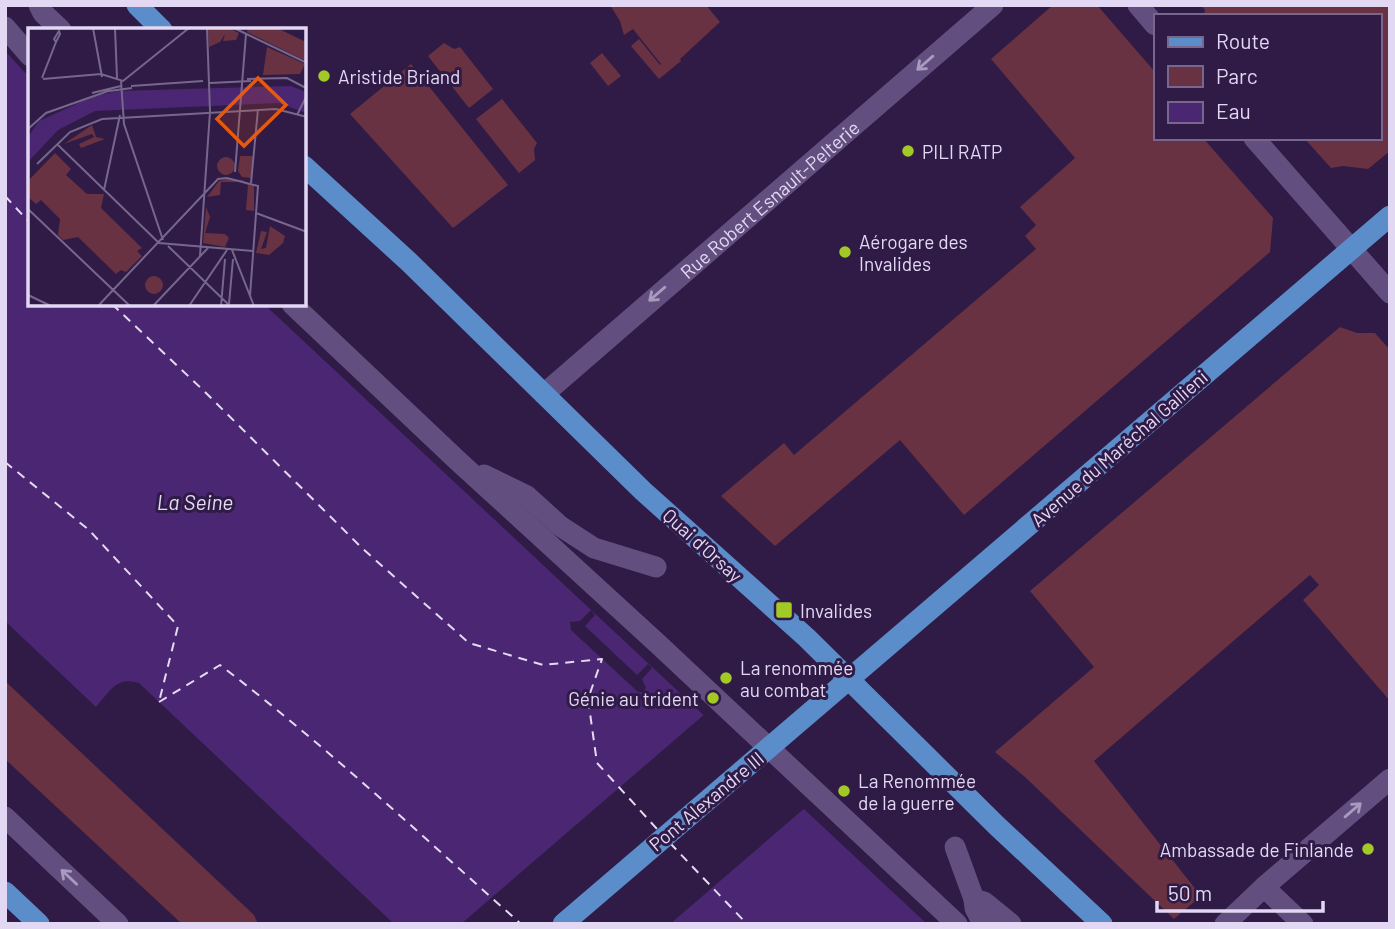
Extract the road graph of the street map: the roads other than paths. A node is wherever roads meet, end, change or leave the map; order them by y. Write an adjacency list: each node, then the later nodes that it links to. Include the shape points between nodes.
1 (39, 5): 7 (street)
2 (137, 5): 8 (main road)
3 (993, 5): 18 (street, Rue Robert Esnault-Pelterie, one-way to 18)
4 (1138, 5): 5 (street)
5 (1154, 24)
6 (5, 27): 9 (street)
7 (59, 28)
8 (160, 28)
9 (28, 54)
10 (1256, 140): 13 (street)
11 (306, 168): 18 (main road, Quai d'Orsay)
12 (1390, 216): 13 (main road, Avenue du Maréchal Gallieni)
13 (1351, 250): 14 (street); 21 (main road, Avenue du Maréchal Gallieni)
14 (1390, 293)
15 (294, 306): 17 (street)
16 (305, 306): 17 (street)
17 (316, 328): 19 (street)
18 (544, 394): 21 (main road, Quai d'Orsay)
19 (458, 461): 20 (street, via 527,496 594,548); 31 (street)
20 (656, 567)
21 (849, 679): 30 (main road, Pont Alexandre III); 34 (main road, Quai d'Orsay)
22 (1390, 779): 25 (street, one-way to 22)
23 (5, 817): 29 (street, one-way to 23)
24 (955, 848): 27 (street)
25 (1264, 887): 35 (street); 36 (street)
26 (5, 892): 28 (main road)
27 (974, 899): 32 (street); 33 (street)
28 (39, 924)
29 (118, 924)
30 (563, 924)
31 (957, 924)
32 (983, 924)
33 (1011, 924)
34 (1102, 924)
35 (1225, 924)
36 (1303, 924)

